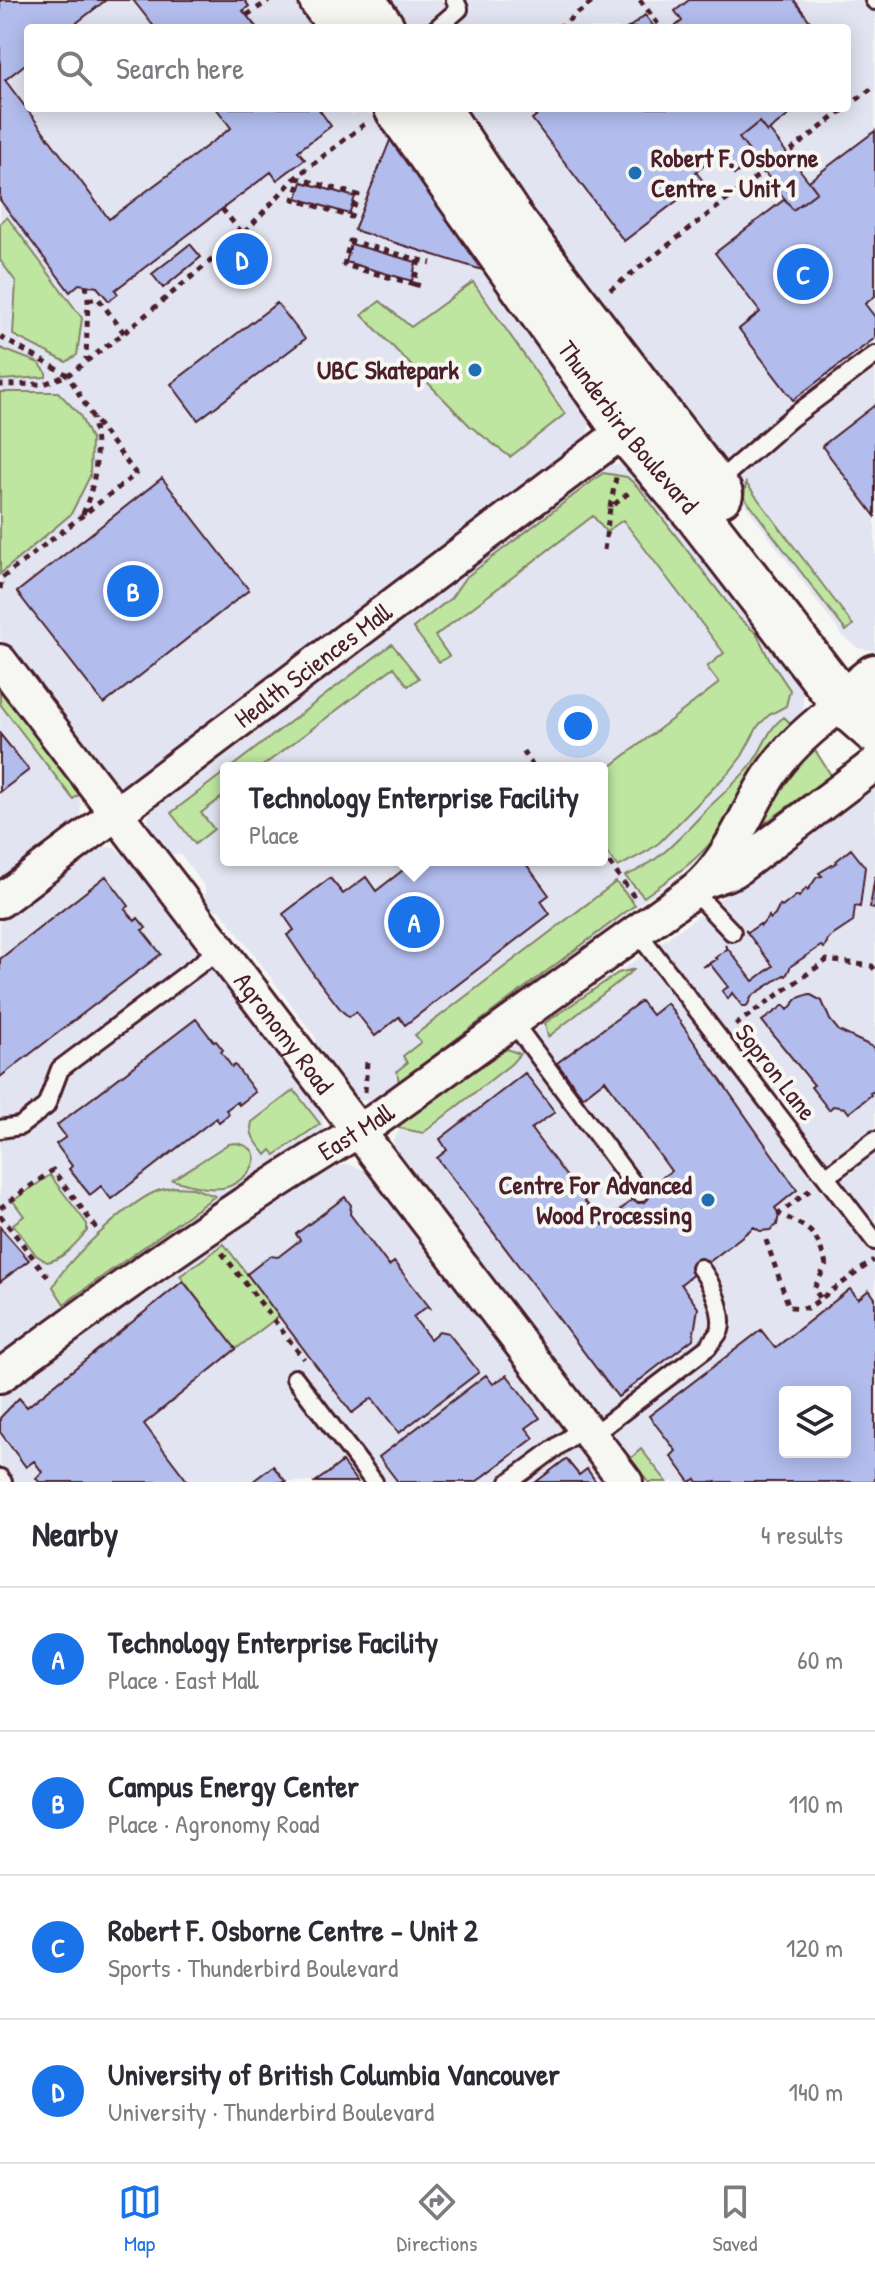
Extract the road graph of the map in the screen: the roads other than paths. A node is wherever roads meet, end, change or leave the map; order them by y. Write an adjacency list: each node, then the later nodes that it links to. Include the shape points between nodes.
1 (322, 0): 3 (street)
2 (457, 4): 4 (lane)
3 (362, 19)
4 (440, 24)
5 (405, 124): 7 (street, Thunderbird Boulevard); 8 (street, Thunderbird Boulevard, via 510,218)
6 (875, 355): 8 (lane)
7 (622, 448): 10 (street, Thunderbird Boulevard, via 697,514); 13 (street, Health Sciences Mall)
8 (713, 486): 10 (street, Thunderbird Boulevard)
9 (0, 661): 13 (street, Agronomy Road)
10 (865, 692): 11 (street, Thunderbird Boulevard); 14 (street, East Mall, via 805,732 765,781 739,835)
11 (875, 731)
12 (875, 764): 14 (street, East Mall, via 734,871)
13 (116, 814): 15 (street, Health Sciences Mall); 18 (street, Agronomy Road)
14 (699, 886): 16 (street, East Mall); 17 (lane)
15 (0, 901)
16 (639, 919): 19 (street, East Mall); 23 (lane, Sopron Lane)
17 (732, 932)
18 (220, 949): 20 (street, Agronomy Road); 21 (lane, via 60,1069 46,1106 20,1126)
19 (513, 1022): 20 (street, East Mall); 24 (lane)
20 (361, 1117): 27 (street, East Mall); 29 (street, Agronomy Road)
21 (0, 1129)
22 (875, 1140): 23 (lane)
23 (821, 1182): 25 (lane, Sopron Lane)
24 (640, 1193)
25 (875, 1241)
26 (700, 1268): 29 (lane, via 709,1278 720,1330 708,1347)
27 (0, 1376)
28 (295, 1378): 30 (lane)
29 (588, 1432): 31 (lane); 32 (street, Agronomy Road)
30 (374, 1482)
31 (509, 1482)
32 (626, 1482)

